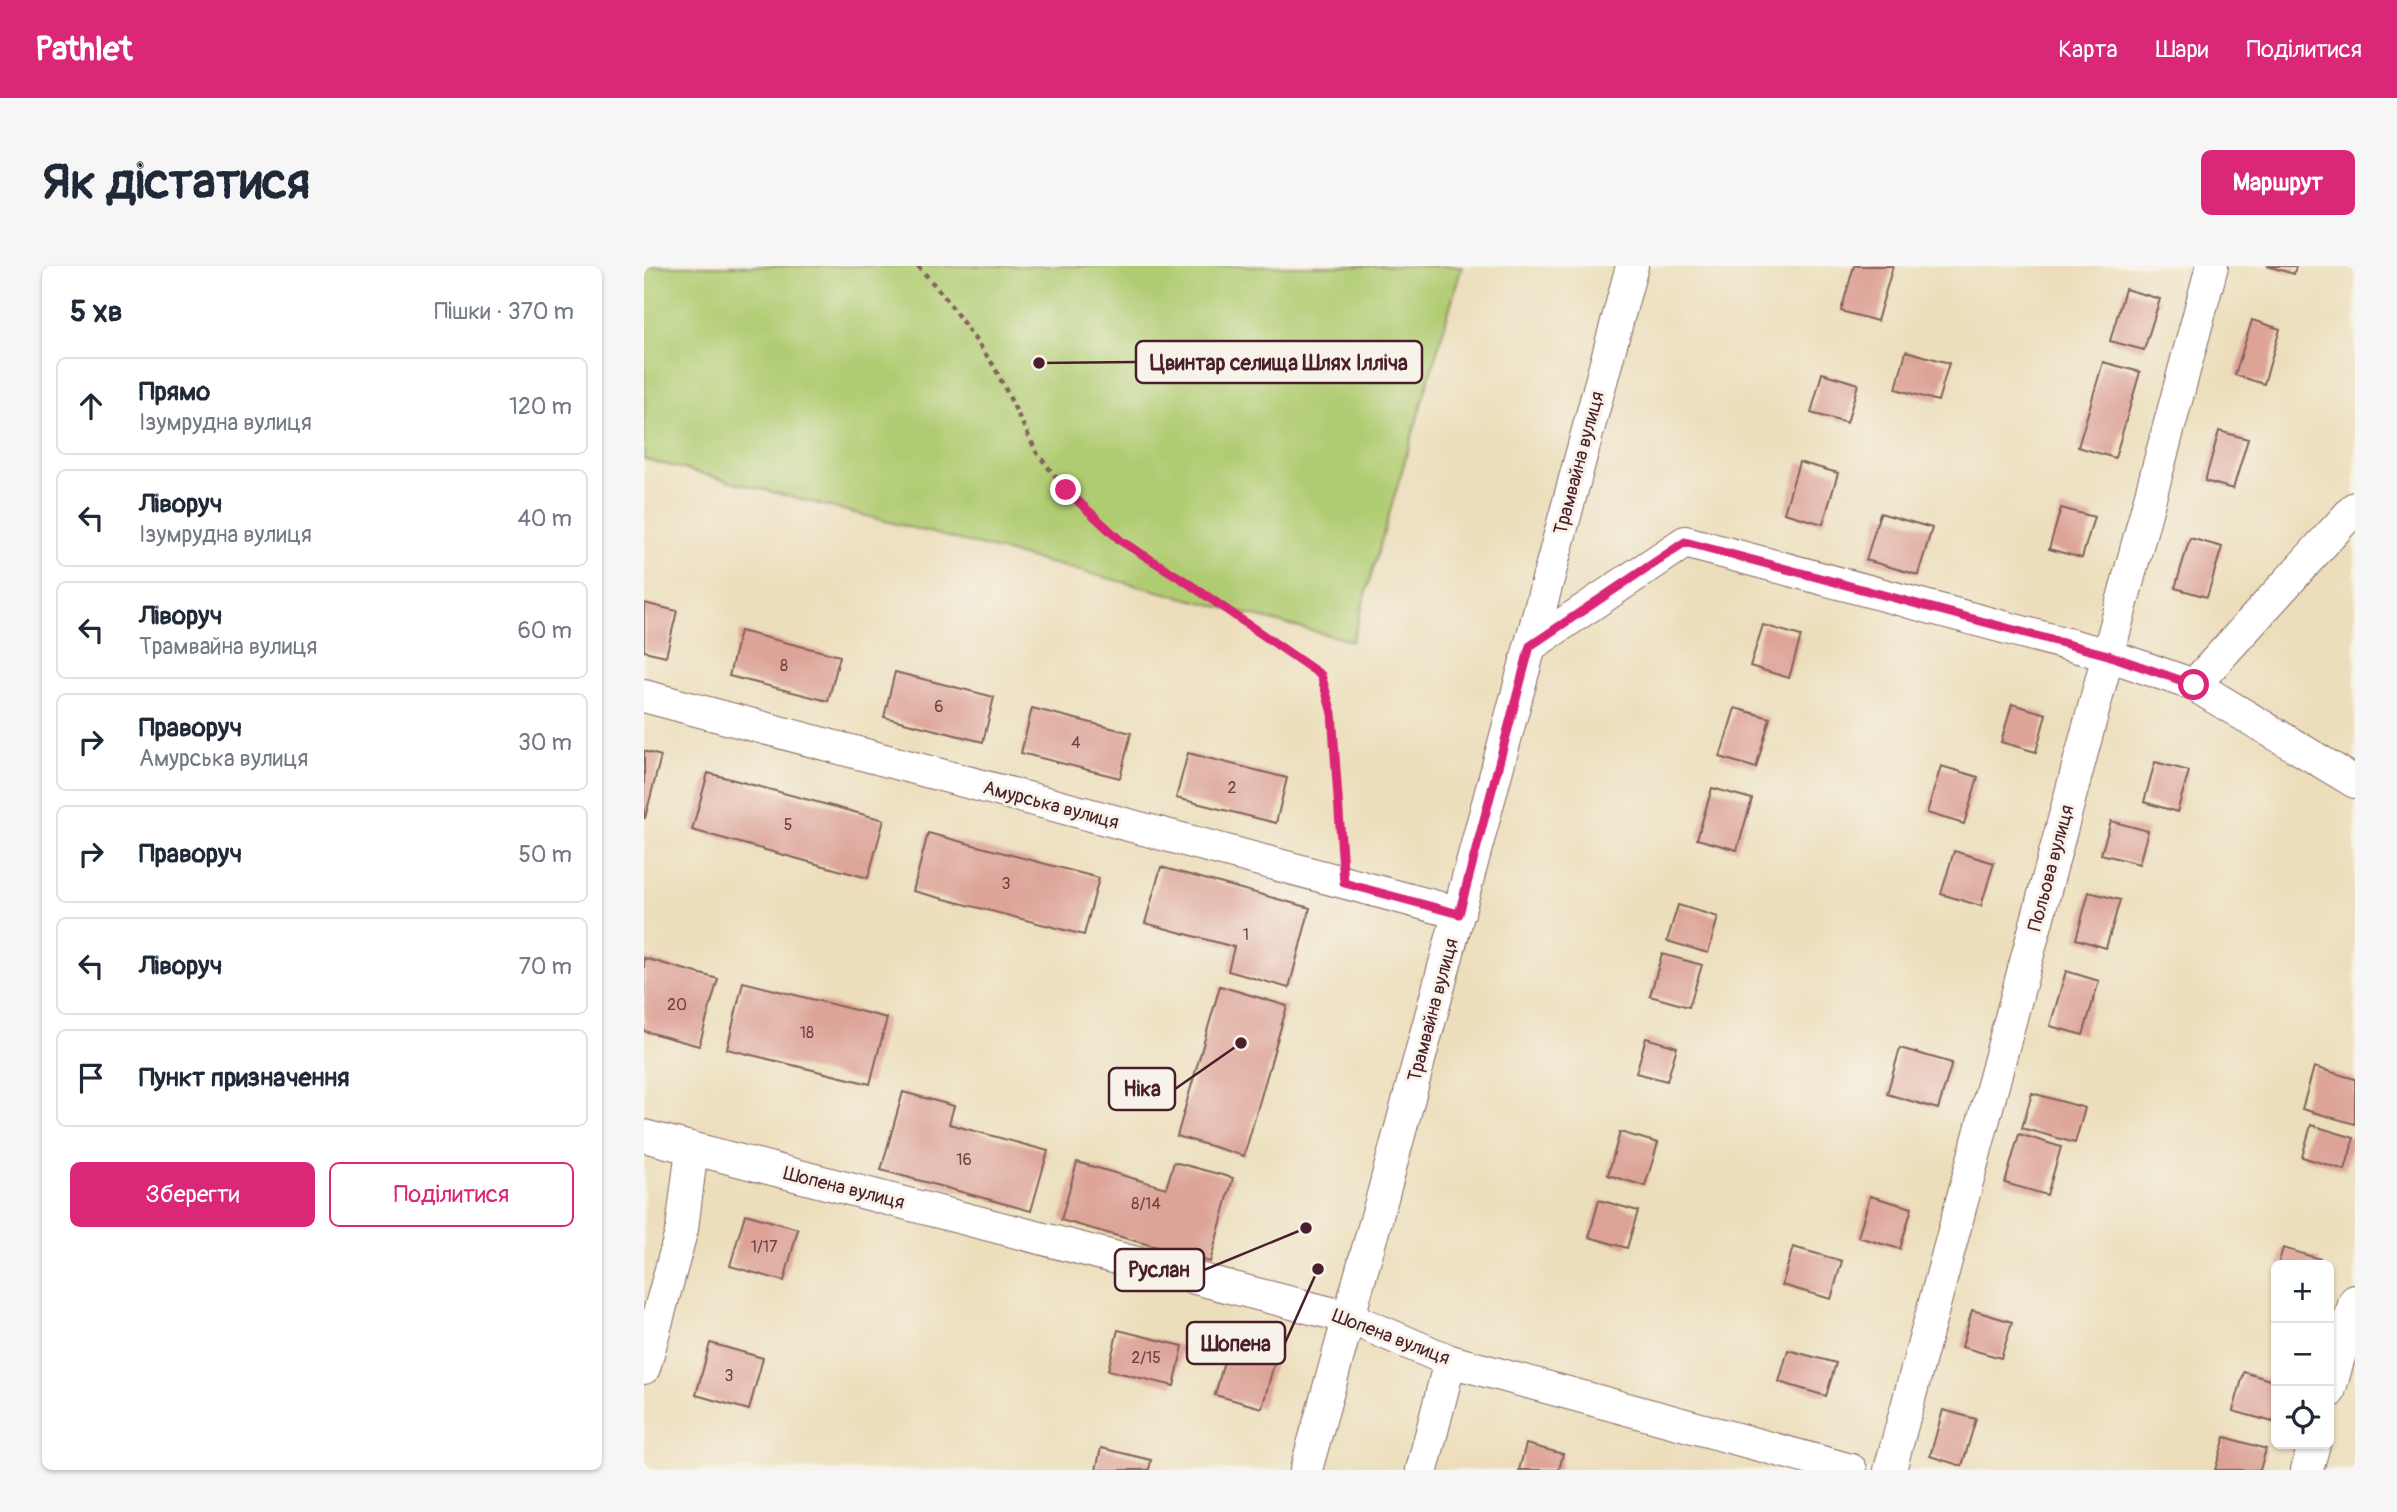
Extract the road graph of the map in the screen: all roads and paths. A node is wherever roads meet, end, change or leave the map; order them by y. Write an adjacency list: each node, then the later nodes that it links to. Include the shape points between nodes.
1 (918, 266): 10 (path, via 994,366 1037,453 1066,490 1121,541 1321,675 1332,713)
2 (1632, 266): 5 (street, Трамвайна вулиця)
3 (2212, 266): 6 (street, Польова вулиця)
4 (2355, 508): 7 (street)
5 (1530, 646): 6 (street, via 1685,542); 11 (street, Трамвайна вулиця)
6 (2108, 655): 7 (street); 23 (street, Польова вулиця)
7 (2194, 685): 9 (street)
8 (644, 696): 10 (street, Амурська вулиця)
9 (2355, 782)
10 (1344, 883): 11 (street, Амурська вулиця)
11 (1459, 914): 15 (street, Трамвайна вулиця)
12 (644, 1136): 13 (street, Шопена вулиця)
13 (692, 1148): 15 (street, Шопена вулиця); 17 (street, via 682,1229)
14 (2355, 1301): 18 (street)
15 (1350, 1318): 16 (street, Шопена вулиця); 20 (street, Трамвайна вулиця)
16 (1450, 1361): 21 (street); 22 (street, Шопена вулиця)
17 (644, 1368)
18 (2331, 1386)
19 (2312, 1449): 24 (street)
20 (1306, 1470)
21 (1422, 1470)
22 (1851, 1470)
23 (1890, 1470)
24 (2306, 1470)

